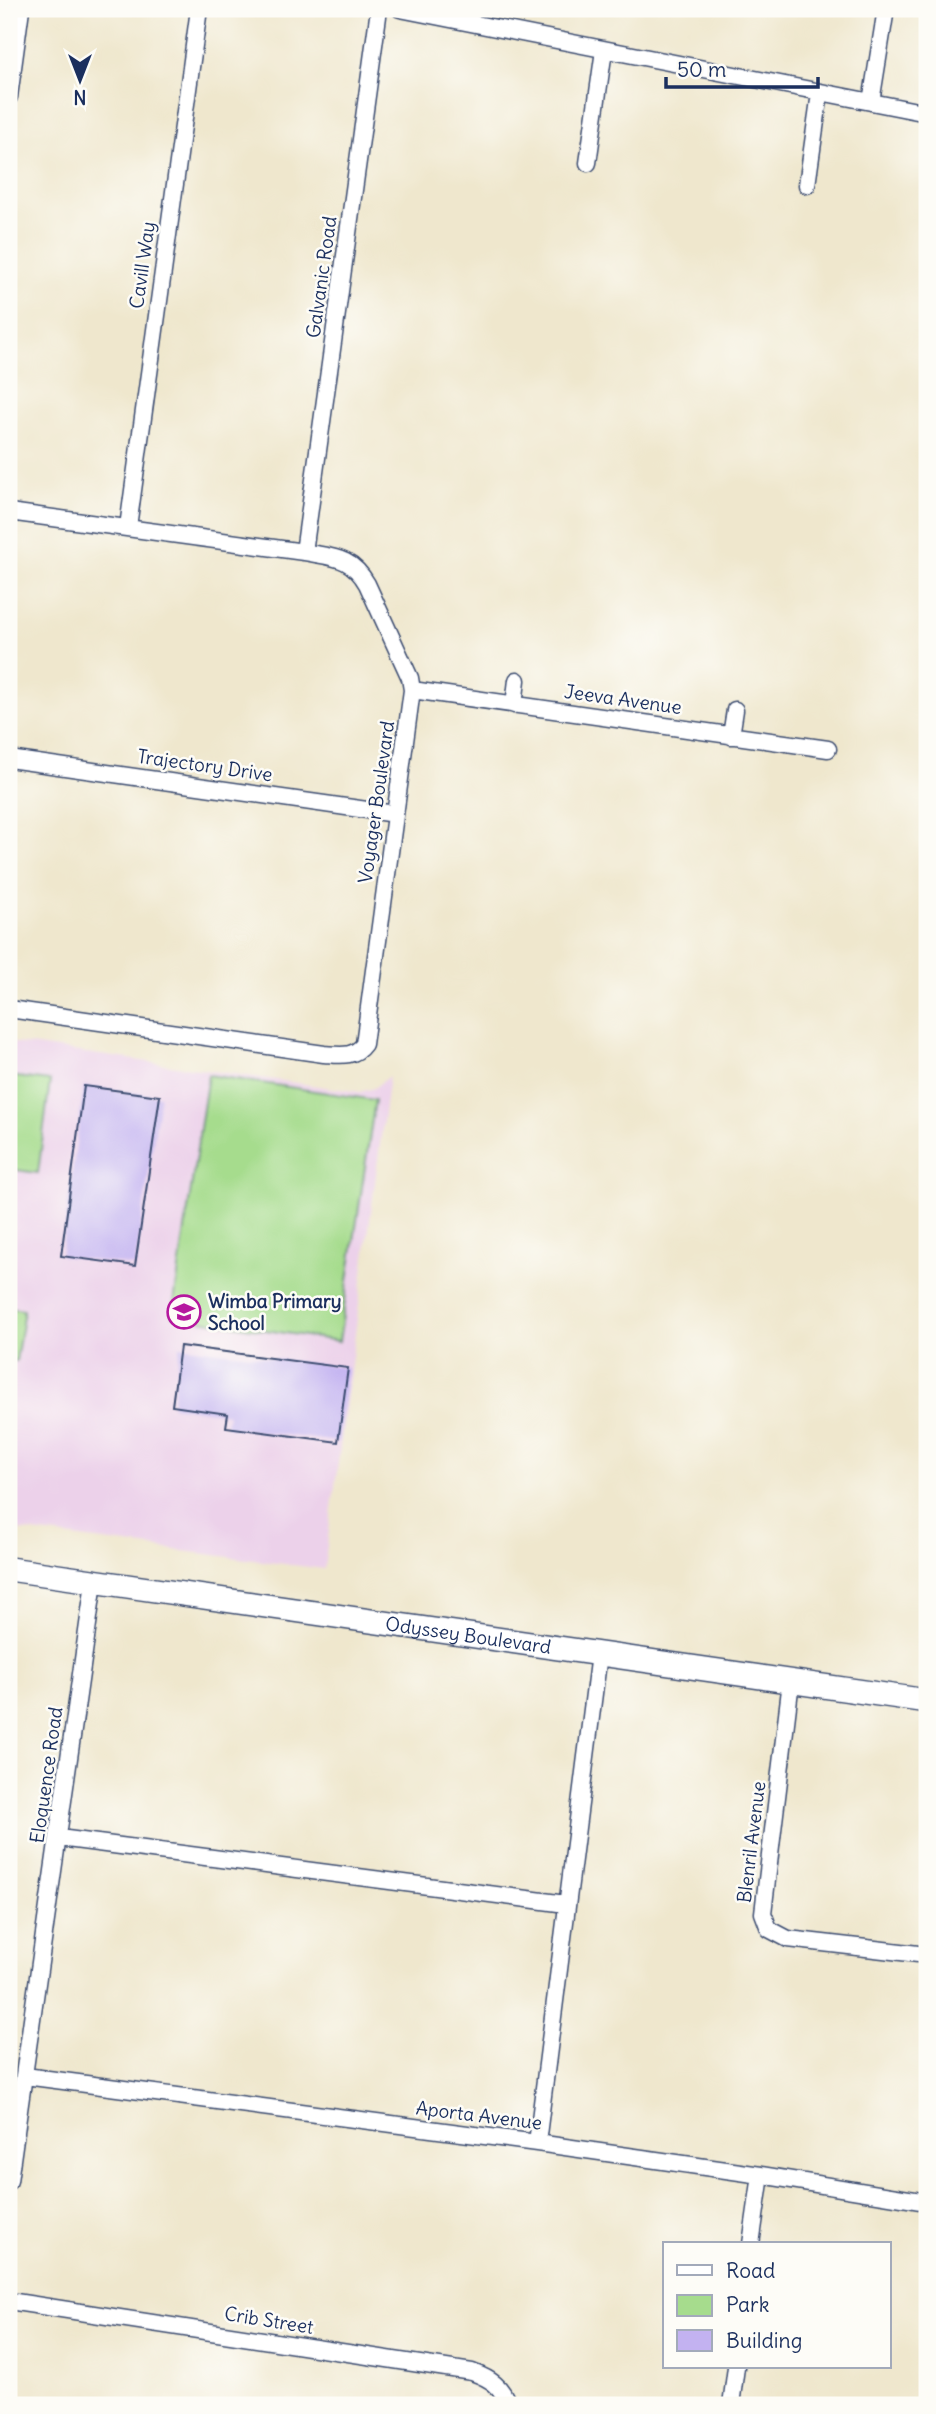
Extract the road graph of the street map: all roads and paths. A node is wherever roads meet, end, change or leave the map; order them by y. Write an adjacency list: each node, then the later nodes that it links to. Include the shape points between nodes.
1 (21, 9): 8 (street)
2 (199, 9): 14 (street, Cavill Way)
3 (379, 9): 15 (street, Galvanic Road)
4 (400, 9): 6 (street)
5 (886, 9): 9 (street)
6 (604, 50): 7 (street); 11 (street)
7 (820, 93): 9 (street); 12 (street)
8 (9, 97)
9 (871, 102): 10 (street)
10 (927, 113)
11 (588, 163)
12 (807, 185)
13 (9, 512): 14 (street, Voyager Boulevard)
14 (128, 527): 15 (street, Voyager Boulevard)
15 (304, 552): 17 (street, Voyager Boulevard, via 347,560 360,572)
16 (517, 680): 18 (street)
17 (412, 690): 18 (street, Jeeva Avenue); 23 (street, Voyager Boulevard)
18 (514, 705): 20 (street, Jeeva Avenue)
19 (735, 710): 20 (street)
20 (731, 736): 21 (street, Jeeva Avenue)
21 (828, 749)
22 (9, 760): 23 (street, Trajectory Drive)
23 (395, 814): 24 (street, Voyager Boulevard, via 364,1044 358,1052 324,1054)
24 (9, 1009)
25 (9, 1569): 26 (street, Odyssey Boulevard)
26 (94, 1582): 27 (street, Odyssey Boulevard); 30 (street, Eloquence Road)
27 (599, 1654): 28 (street, Odyssey Boulevard); 31 (street)
28 (791, 1681): 29 (street, Odyssey Boulevard); 32 (street, Blenril Avenue, via 763,1913 769,1929 788,1939)
29 (927, 1701)
30 (59, 1838): 31 (street); 33 (street, Eloquence Road)
31 (566, 1904): 34 (street)
32 (927, 1955)
33 (25, 2076): 34 (street, Aporta Avenue); 36 (street, Eloquence Road)
34 (537, 2143): 35 (street, Aporta Avenue)
35 (761, 2175): 37 (street, Aporta Avenue); 38 (street)
36 (9, 2181)
37 (927, 2202)
38 (751, 2242)
39 (9, 2301): 41 (street, Crib Street, via 472,2372 490,2379 504,2392)
40 (736, 2368): 42 (street)
41 (508, 2405)
42 (731, 2405)

